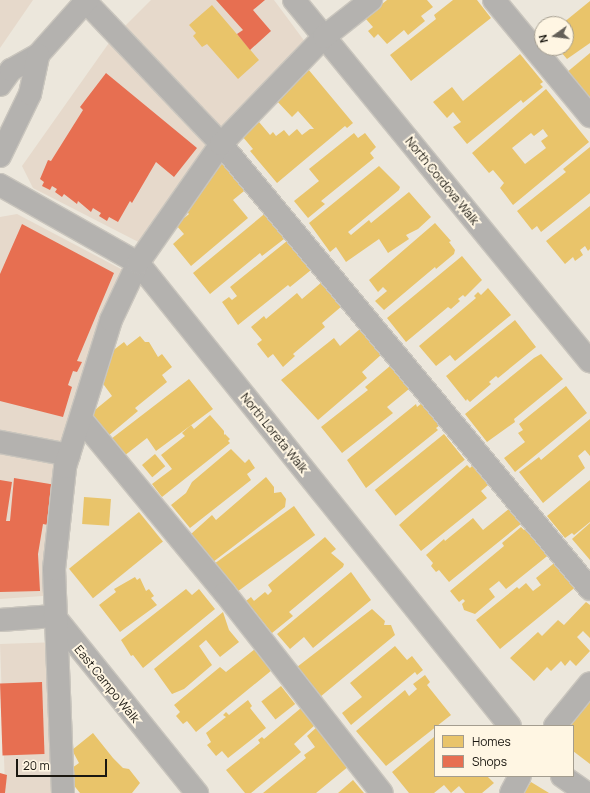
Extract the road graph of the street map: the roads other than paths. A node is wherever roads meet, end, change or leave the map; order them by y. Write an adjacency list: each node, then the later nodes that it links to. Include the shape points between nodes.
1 (294, 0): 5 (street, North Cordova Walk)
2 (370, 0): 5 (street)
3 (494, 0): 8 (street)
4 (86, 1): 6 (street); 9 (street)
5 (324, 37): 9 (street); 13 (street, North Cordova Walk)
6 (38, 55): 7 (street, via 11,70); 10 (street, via 30,94)
7 (0, 85)
8 (590, 116)
9 (221, 144): 12 (street); 17 (street)
10 (0, 156)
11 (0, 185): 12 (street, North Loreta Walk)
12 (138, 263): 14 (street, via 111,320); 21 (street, North Loreta Walk)
13 (590, 361)
14 (81, 419): 16 (street); 27 (street, via 225,593)
15 (0, 442): 16 (street)
16 (69, 455): 18 (street, via 65,467 54,569)
17 (590, 589)
18 (54, 616): 19 (street); 25 (street); 26 (street, East Campo Walk)
19 (0, 620)
20 (590, 683): 22 (street)
21 (509, 725)
22 (557, 725)
23 (519, 777): 28 (street)
24 (563, 777): 29 (street)
25 (63, 793)
26 (197, 793)
27 (382, 793)
28 (511, 793)
29 (586, 793)

